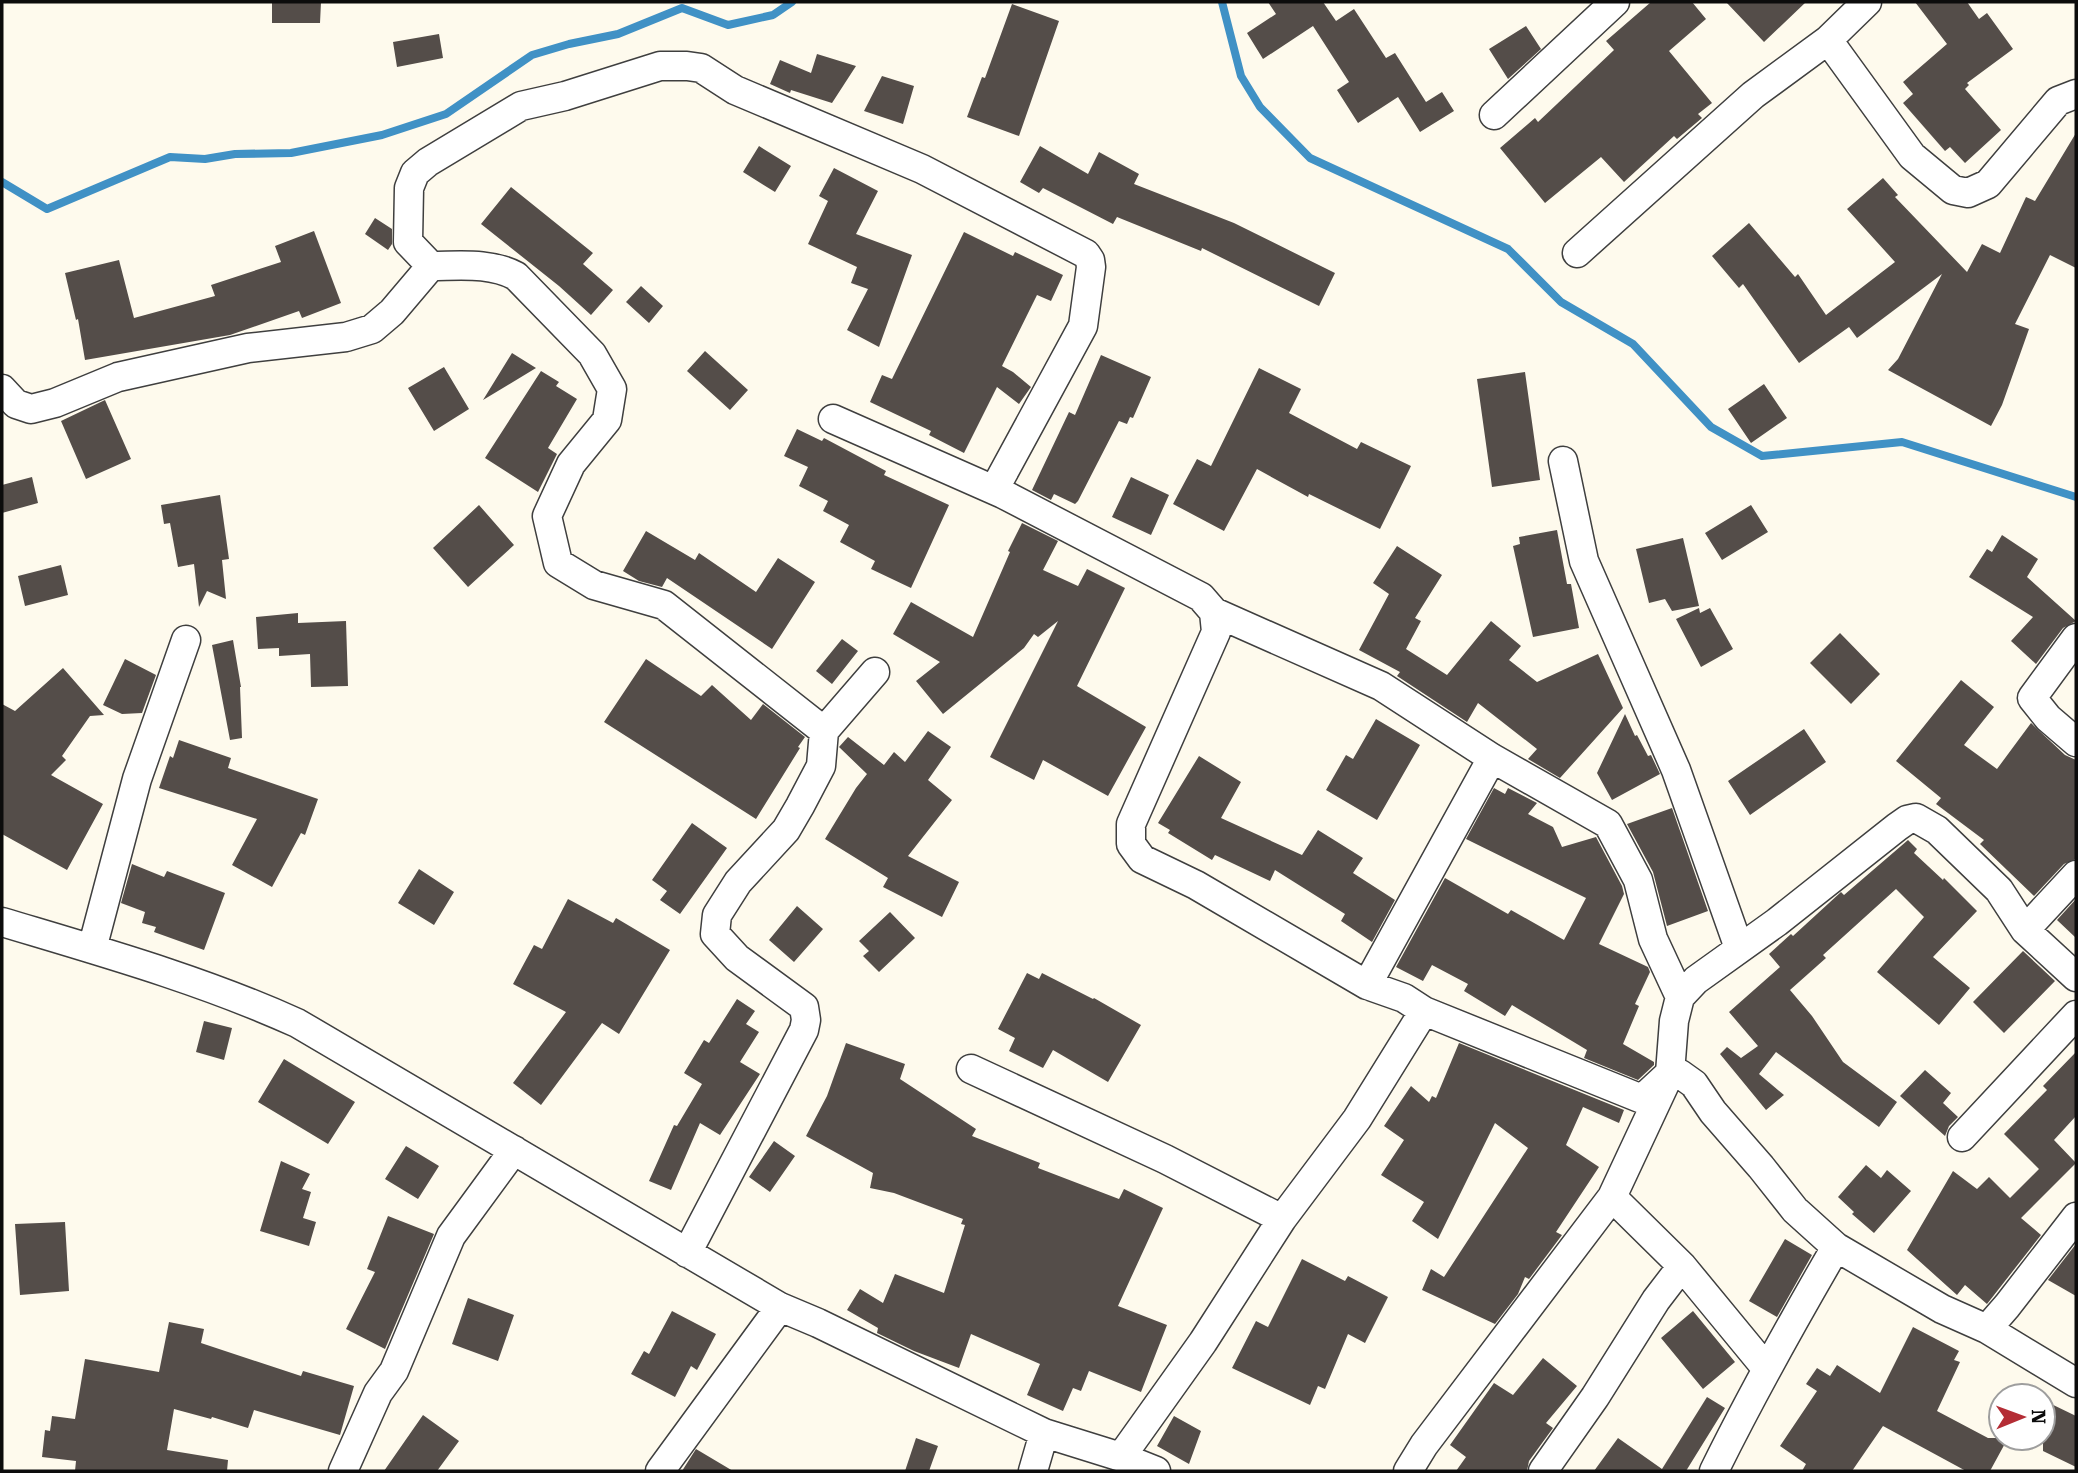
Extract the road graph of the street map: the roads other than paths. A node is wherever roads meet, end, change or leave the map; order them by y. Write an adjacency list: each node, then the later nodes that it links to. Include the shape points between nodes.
1 (1615, 2): 5 (street)
2 (1867, 2): 3 (street)
3 (1828, 40): 4 (street, via 1912,156 1953,190 1968,194 1988,184 2058,100); 6 (street, via 1753,95)
4 (2076, 94)
5 (1494, 115)
6 (1577, 253)
7 (431, 266): 8 (street, via 372,330 346,338 248,348 118,377 31,409 16,404); 11 (street, via 408,243 409,188 415,173 428,162 521,106 660,66 701,68 735,90 922,169 1086,254 1090,260 1083,326); 16 (street, via 480,265 516,276 593,354 612,389 607,420 571,464 547,516 558,563 594,585 664,605)
8 (2, 388)
9 (833, 419): 11 (street)
10 (1563, 461): 22 (street, via 1584,561 1676,770)
11 (994, 490): 12 (street, via 1201,597)
12 (1214, 612): 18 (street, via 1381,686); 25 (street, via 1216,632 1131,824 1130,845 1142,859 1196,885)
13 (2076, 638): 17 (street, via 2032,698)
14 (186, 640): 23 (street, via 137,779)
15 (875, 672): 16 (street)
16 (824, 731): 37 (street, via 821,766 800,806 717,915 715,934 737,958 804,1007 806,1020)
17 (2076, 742)
18 (1492, 758): 25 (street); 26 (street, via 1608,824 1638,880 1653,939)
19 (2076, 875): 21 (street)
20 (2, 922): 23 (street)
21 (2025, 930): 22 (street, via 1999,890 1937,830 1916,818 1897,827); 24 (street)
22 (1740, 948): 26 (street)
23 (92, 949): 32 (street, via 194,982 297,1023)
24 (2076, 977)
25 (1367, 985): 27 (street, via 1404,998)
26 (1680, 997): 30 (street)
27 (1424, 1011): 30 (street, via 1642,1099); 35 (street, via 1357,1119)
28 (2076, 1015): 31 (street)
29 (971, 1069): 35 (street)
30 (1670, 1073): 33 (street); 36 (street, via 1694,1084 1795,1210)
31 (1962, 1137)
32 (514, 1150): 37 (street); 45 (street, via 451,1236 394,1371 378,1393)
33 (1612, 1197): 38 (street); 49 (street)
34 (2076, 1217): 40 (street)
35 (1282, 1219): 44 (street)
36 (1836, 1247): 40 (street, via 1932,1304); 41 (street)
37 (687, 1253): 39 (street)
38 (1682, 1266): 41 (street); 50 (street)
39 (780, 1307): 43 (street); 46 (street)
40 (1987, 1329): 42 (street)
41 (1766, 1368): 51 (street)
42 (2076, 1383)
43 (1044, 1433): 44 (street); 47 (street)
44 (1121, 1457): 48 (street)
45 (343, 1471)
46 (660, 1471)
47 (1033, 1471)
48 (1156, 1471)
49 (1408, 1471)
50 (1543, 1471)
51 (1714, 1471)

